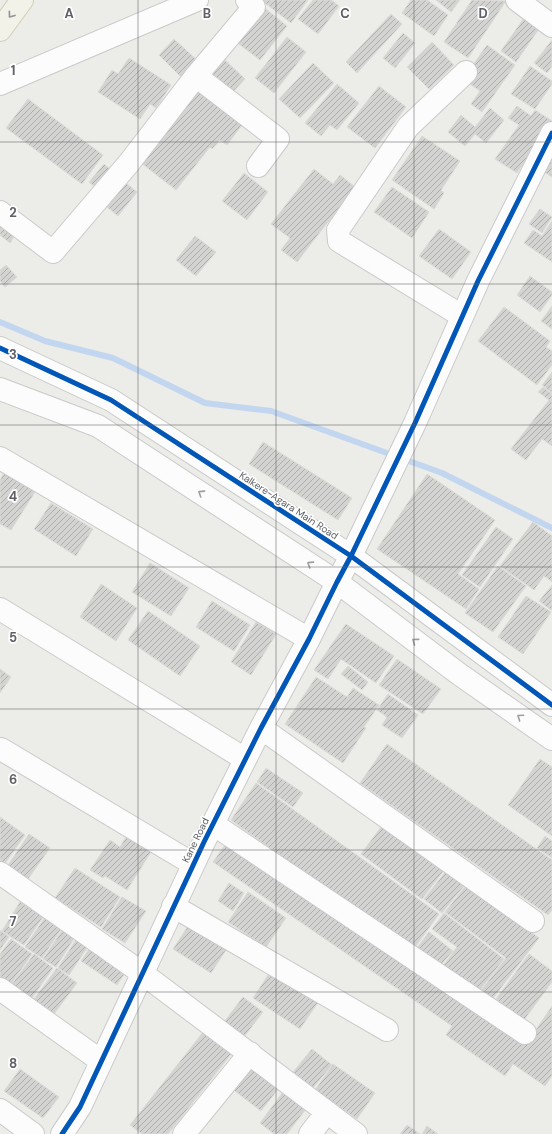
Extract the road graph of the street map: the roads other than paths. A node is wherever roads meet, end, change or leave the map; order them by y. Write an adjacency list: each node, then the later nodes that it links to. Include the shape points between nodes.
1 (22, 0): 7 (main road, one-way to 7)
2 (197, 0): 10 (street)
3 (247, 0): 9 (street, via 254,7)
4 (517, 0): 5 (street)
5 (540, 6): 6 (street)
6 (552, 26)
7 (0, 30)
8 (466, 72): 14 (street, via 408,127 338,230 339,241)
9 (196, 76): 12 (street, via 278,140); 13 (street, via 129,163 53,252)
10 (0, 84)
11 (552, 133): 14 (street, Kane Road)
12 (258, 166)
13 (0, 212)
14 (462, 316): 18 (street, Kane Road)
15 (0, 348): 18 (street, Kalkere-Agara Main Road, via 111,400)
16 (0, 389): 19 (street, one-way to 16, via 98,426)
17 (0, 458): 21 (street)
18 (351, 556): 19 (street, Kane Road); 22 (street, Kalkere-Agara Main Road)
19 (337, 582): 21 (street, Kane Road); 24 (street, one-way to 19, via 459,674)
20 (0, 608): 26 (street)
21 (309, 639): 23 (street, Kane Road)
22 (552, 705)
23 (261, 728): 26 (street, Kane Road); 31 (street)
24 (552, 739)
25 (1, 749): 28 (street)
26 (245, 759): 27 (street, Kane Road)
27 (213, 824): 28 (street, Kane Road); 35 (street)
28 (193, 864): 30 (street, Kane Road)
29 (0, 873): 32 (street)
30 (173, 906): 32 (street, Kane Road); 34 (street)
31 (533, 921)
32 (142, 973): 36 (street); 37 (street, Kane Road)
33 (0, 990): 37 (street)
34 (387, 1030)
35 (525, 1033)
36 (250, 1053): 39 (street); 42 (street)
37 (102, 1062): 40 (street, Kane Road)
38 (0, 1110): 41 (street)
39 (327, 1112): 43 (street); 44 (street)
40 (65, 1133)
41 (33, 1134)
42 (184, 1134)
43 (310, 1134)
44 (356, 1134)

